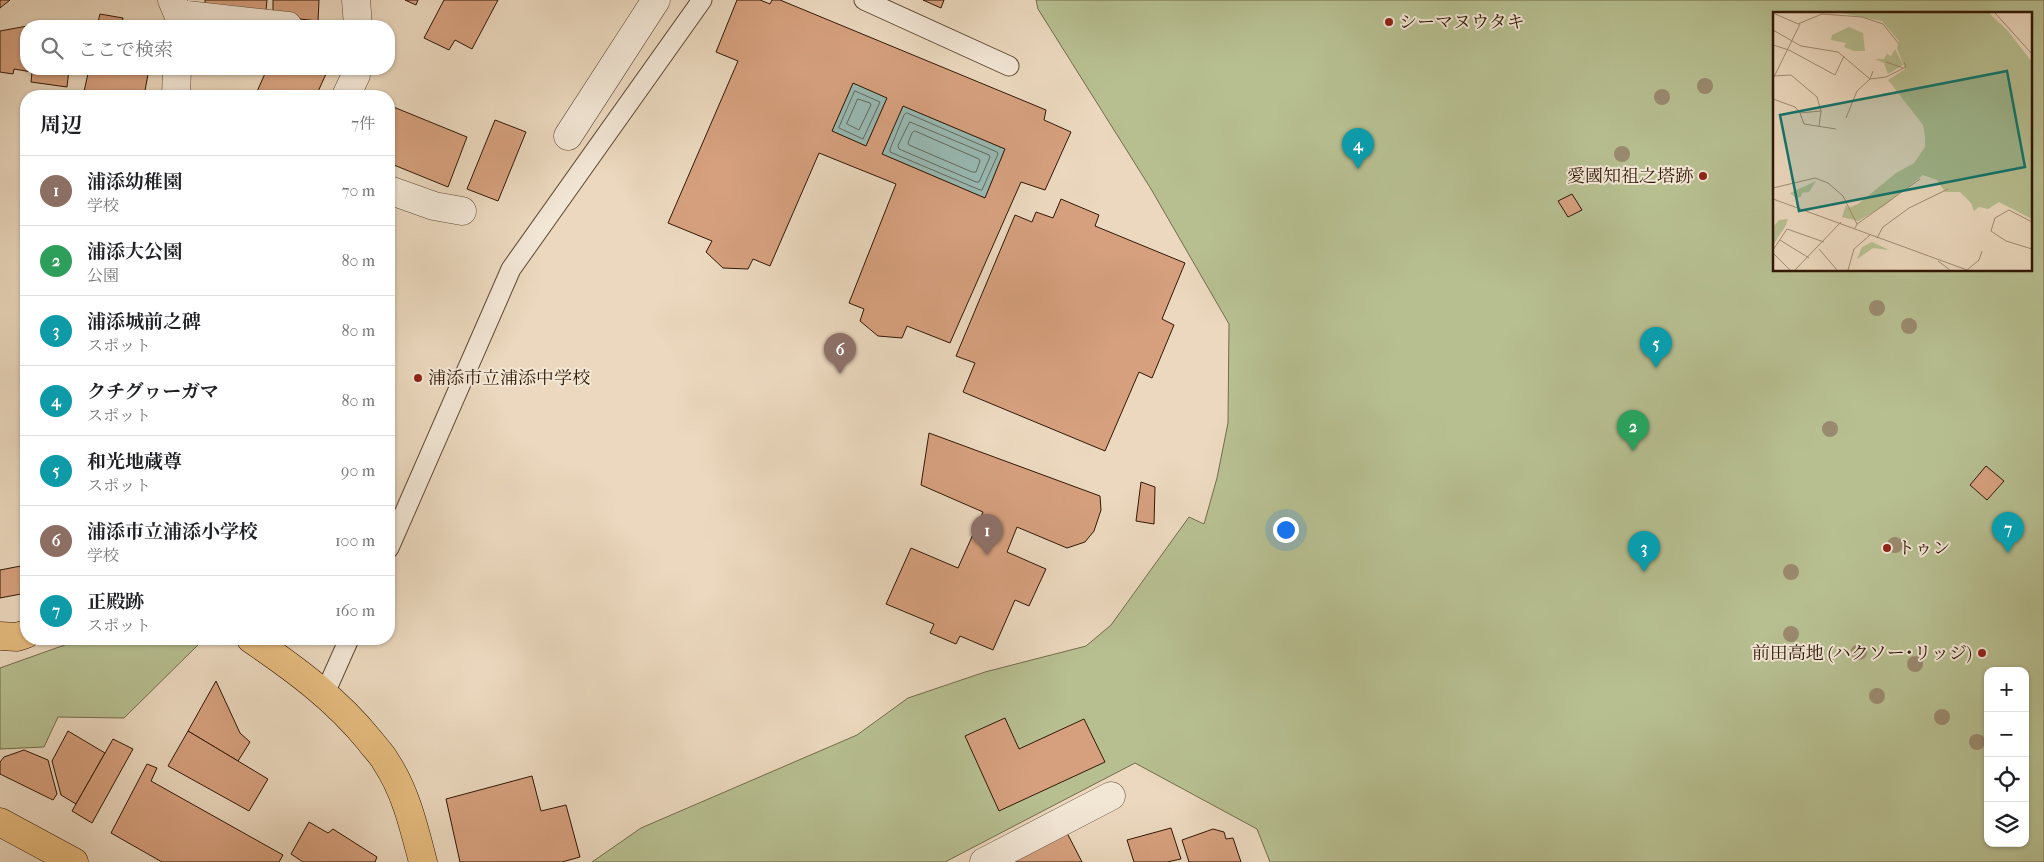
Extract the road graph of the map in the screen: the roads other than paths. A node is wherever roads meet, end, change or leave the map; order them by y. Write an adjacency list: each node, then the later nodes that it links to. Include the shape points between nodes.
1 (356, 0): 7 (street)
2 (656, 0): 13 (street)
3 (702, 0): 16 (lane, via 511,268)
4 (864, 0): 8 (lane)
5 (176, 14): 6 (street)
6 (232, 20)
7 (358, 20)
8 (1009, 66)
9 (177, 75): 11 (street)
10 (356, 75): 12 (street)
11 (176, 90)
12 (349, 90)
13 (568, 136)
14 (395, 192): 15 (street, via 434,206)
15 (462, 211)
16 (395, 534)
17 (0, 636): 18 (main road)
18 (20, 636)
19 (260, 645): 21 (main road)
20 (346, 645): 21 (lane)
21 (325, 693): 25 (main road, via 387,762 408,808)
22 (1111, 796): 26 (street)
23 (0, 822): 24 (main road)
24 (74, 862)
25 (423, 862)
26 (984, 862)

